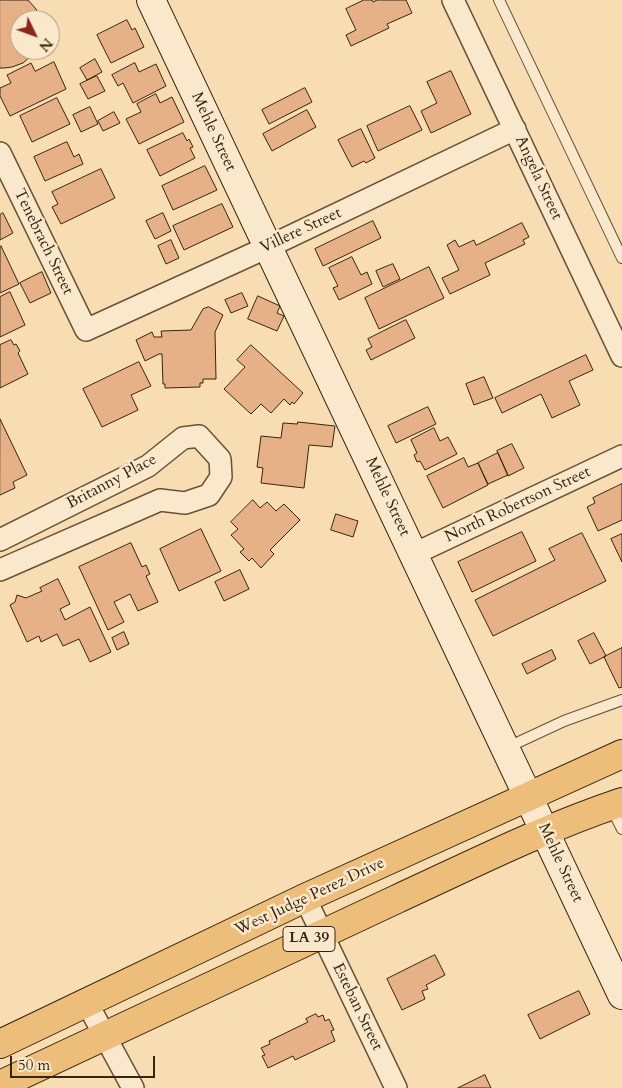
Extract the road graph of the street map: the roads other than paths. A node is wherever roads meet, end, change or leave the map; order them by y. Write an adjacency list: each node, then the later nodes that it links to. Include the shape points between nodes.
1 (151, 0): 6 (street, Mehle Street)
2 (454, 0): 4 (street, Angela Street)
3 (499, 0): 7 (lane)
4 (515, 129): 6 (street, Villere Street); 9 (street, Angela Street)
5 (0, 153): 8 (street, Tenebrach Street)
6 (268, 247): 8 (street, Villere Street); 12 (street, Mehle Street)
7 (622, 258)
8 (86, 330)
9 (622, 356)
10 (622, 456): 12 (street, North Robertson Street)
11 (0, 540): 13 (street, Britanny Place, via 148,466 183,438 199,436 220,459 221,477 209,495 185,503 160,500)
12 (414, 554): 15 (street, Mehle Street)
13 (0, 570)
14 (622, 700): 15 (lane, via 564,721)
15 (506, 748): 17 (street, Mehle Street)
16 (622, 754): 17 (main road, West Judge Perez Drive / LA 39)
17 (529, 797): 19 (street, Mehle Street); 20 (main road, West Judge Perez Drive / LA 39)
18 (618, 812): 19 (main road, LA 39)
19 (545, 831): 21 (main road, LA 39); 22 (street, Mehle Street)
20 (305, 898): 21 (street, Esteban Street); 23 (main road, West Judge Perez Drive / LA 39)
21 (322, 933): 24 (main road, LA 39); 28 (street, Esteban Street)
22 (620, 984)
23 (87, 1003): 24 (street); 25 (main road, West Judge Perez Drive / LA 39)
24 (106, 1037): 26 (main road, LA 39); 27 (street)
25 (0, 1044)
26 (0, 1085)
27 (132, 1088)
28 (396, 1088)

